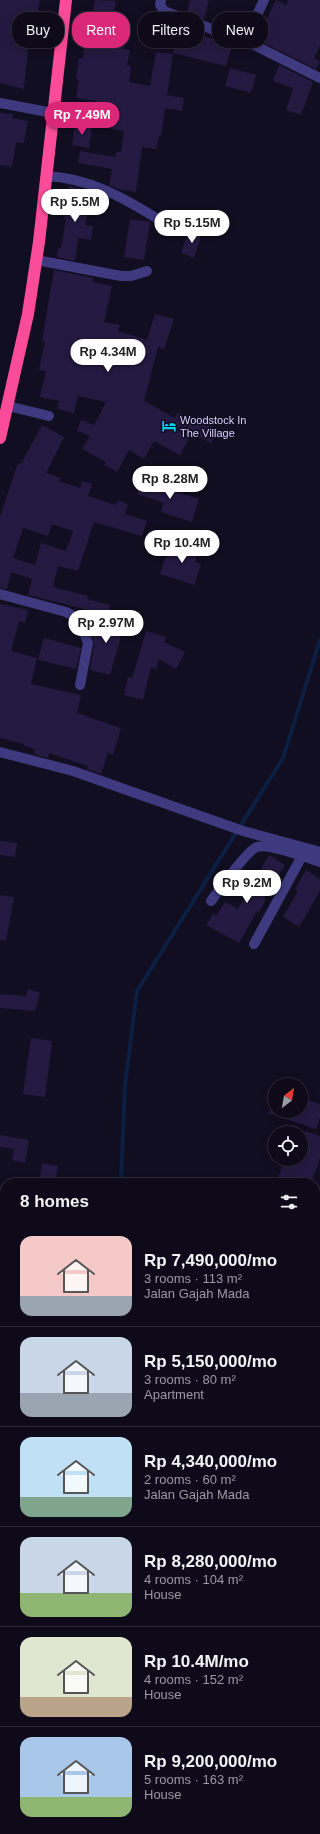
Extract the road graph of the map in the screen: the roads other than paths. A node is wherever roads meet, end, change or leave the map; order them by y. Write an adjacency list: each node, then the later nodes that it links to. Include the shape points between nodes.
1 (66, 0): 9 (highway)
2 (161, 0): 5 (street, via 160,5 164,11)
3 (264, 0): 4 (street)
4 (258, 12)
5 (212, 30)
6 (260, 48): 7 (street)
7 (320, 78)
8 (0, 103): 9 (street)
9 (53, 113): 10 (highway)
10 (46, 176): 11 (street, via 85,182 119,196); 12 (highway)
11 (158, 219)
12 (36, 260): 13 (street, via 121,276); 14 (highway, via 28,314)
13 (147, 271)
14 (8, 406): 15 (street); 16 (highway)
15 (49, 416)
16 (0, 438)
17 (0, 594): 18 (street, via 66,612 79,619 88,643)
18 (80, 685)
19 (0, 752): 20 (street, via 92,777 243,831)
20 (320, 852)
21 (302, 856): 22 (street); 23 (street, via 270,847 257,847 237,867); 24 (street)
22 (320, 862)
23 (211, 901)
24 (254, 944)

